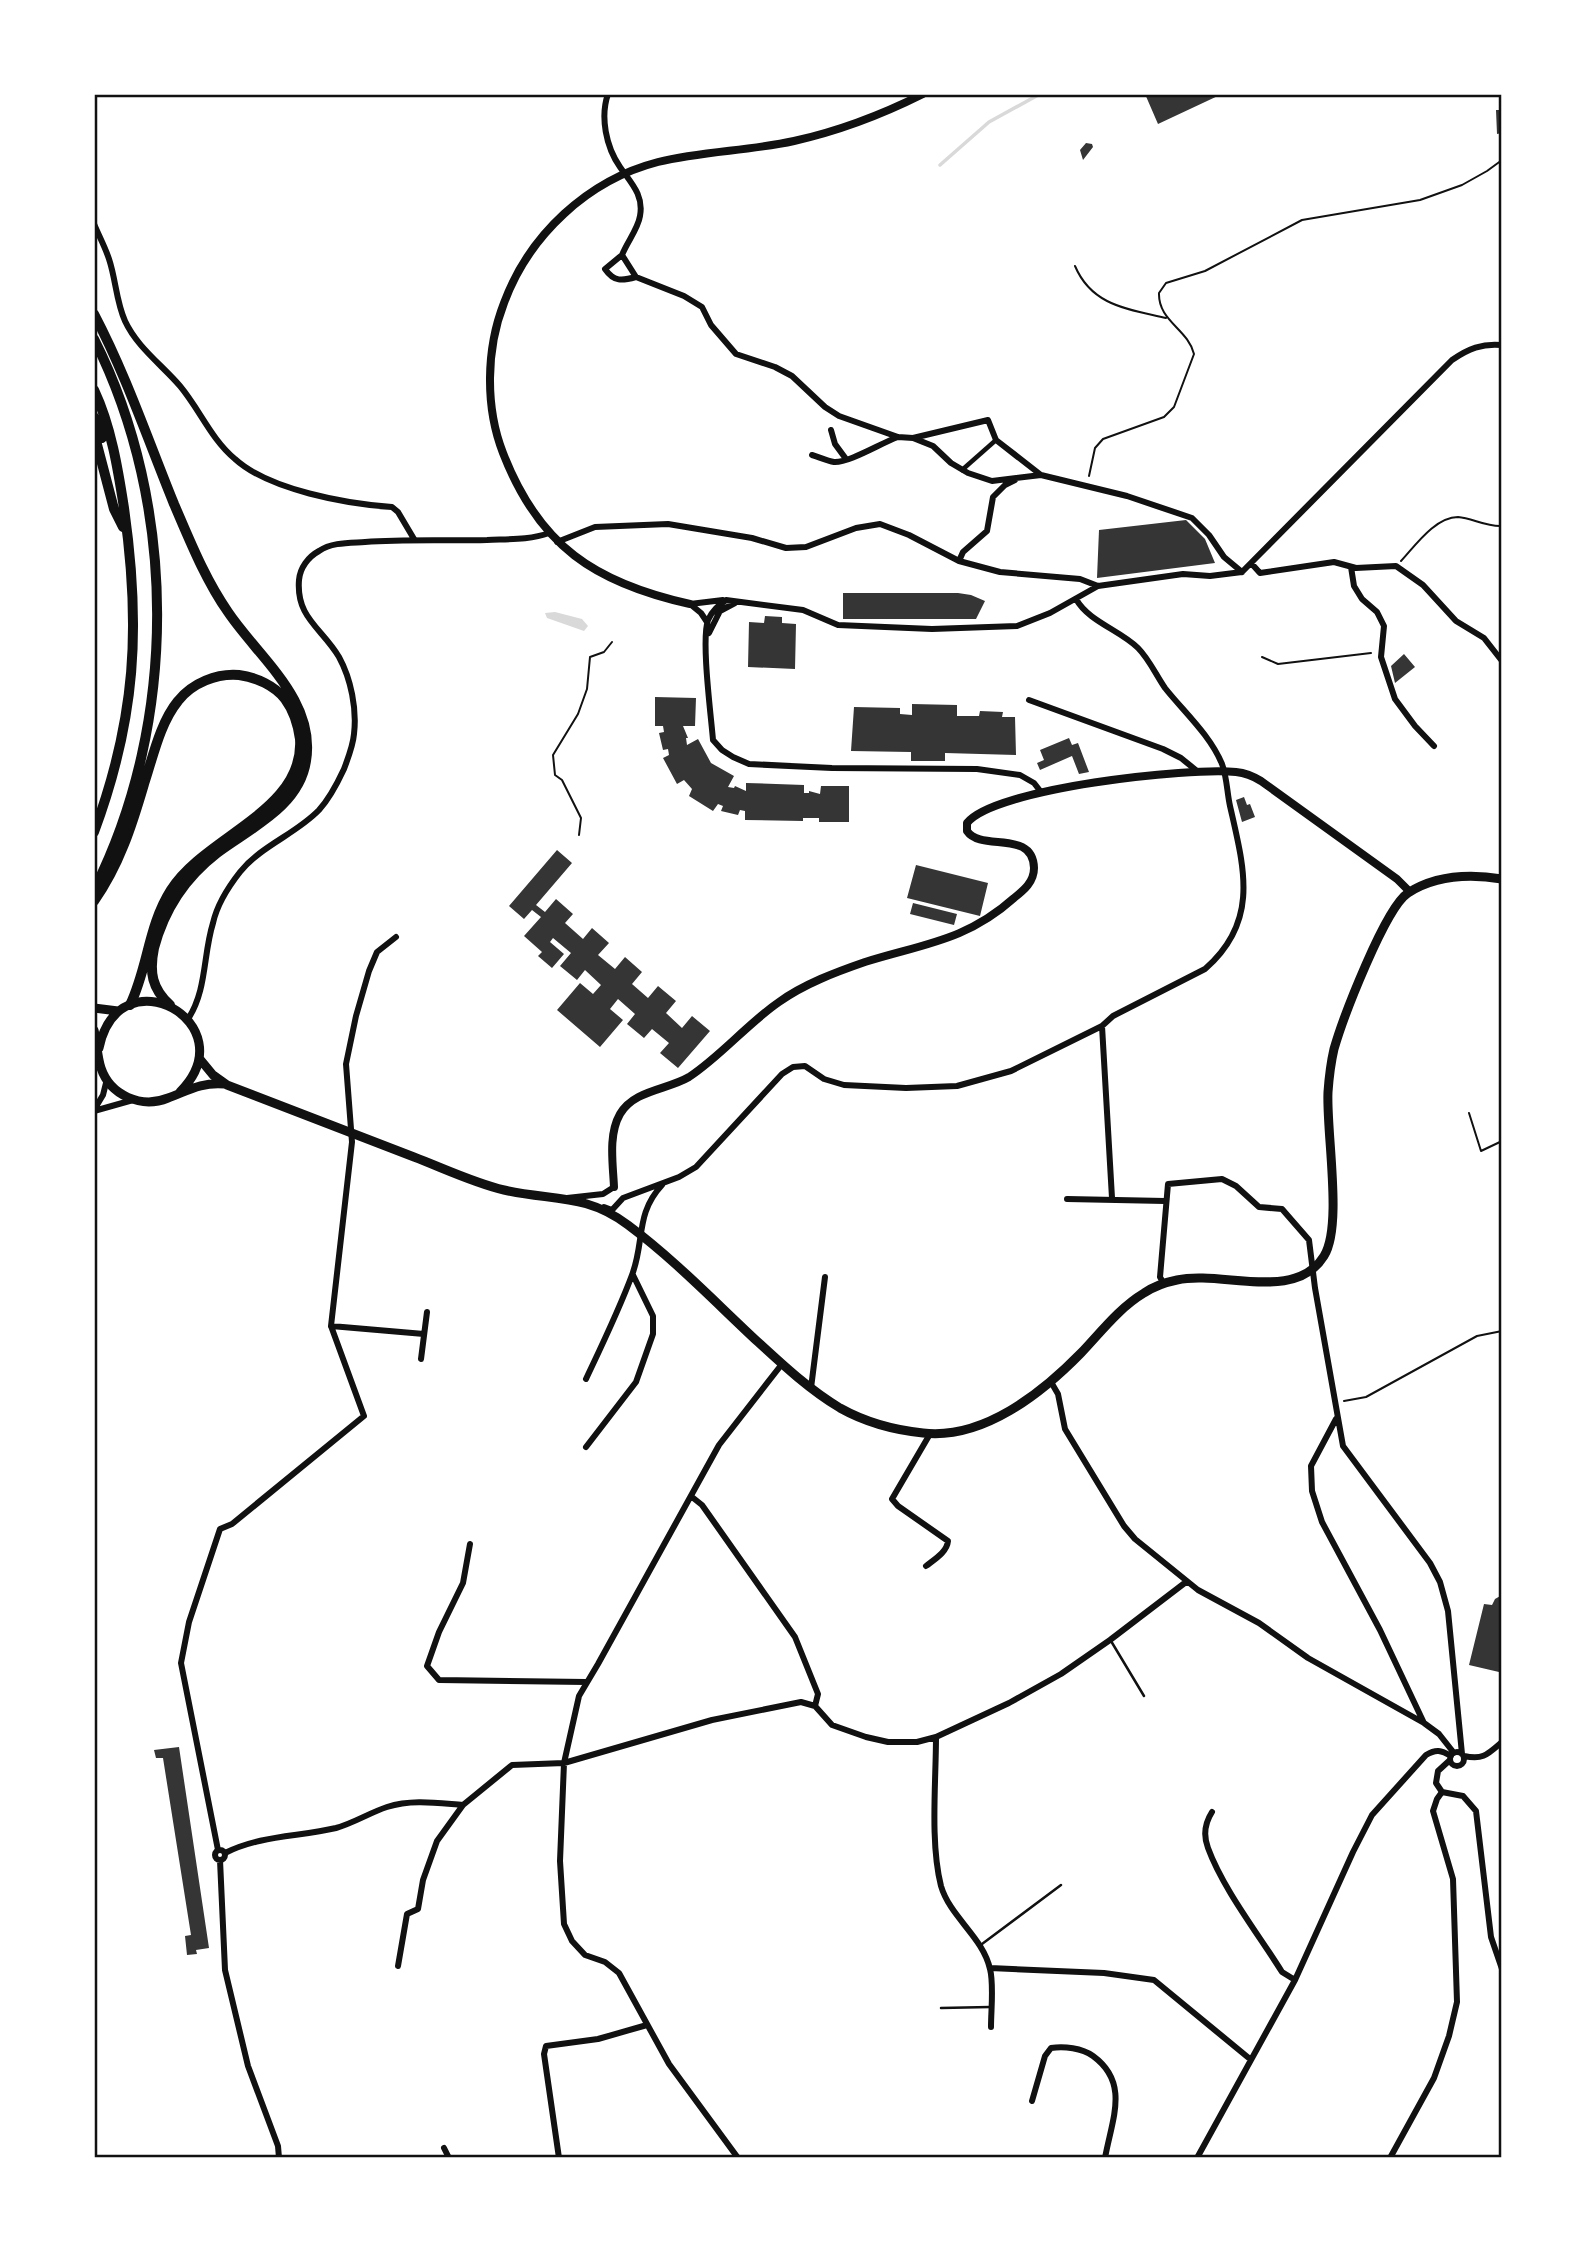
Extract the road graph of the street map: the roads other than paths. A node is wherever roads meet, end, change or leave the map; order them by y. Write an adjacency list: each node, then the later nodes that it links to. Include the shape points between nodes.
1 (608, 94): 3 (street, via 605,126 615,159)
2 (923, 94): 3 (street, via 846,128 792,142 660,162)
3 (626, 174): 5 (street, via 640,200 640,217); 23 (street, via 568,210 549,229 520,268 495,335 491,385 499,444 527,506)
4 (94, 224): 25 (street, via 126,324 181,387 235,460 278,483 331,500 392,507)
5 (622, 255): 6 (street); 6 (street, via 605,270 620,281)
6 (636, 277): 14 (street, via 702,307 736,354 792,376 839,416)
7 (94, 314): 51 (highway, via 204,574 294,698 308,741 303,775 286,801 215,854 176,896 157,938 151,971 159,995)
8 (94, 339): 46 (highway, via 123,406 148,504 156,625 153,684 137,771 111,855)
9 (1502, 345): 28 (street, via 1481,345 1452,360)
10 (94, 390): 20 (highway)
11 (94, 417): 20 (highway, via 109,460)
12 (831, 430): 18 (street)
13 (94, 433): 24 (highway, via 114,509)
14 (898, 437): 15 (street); 18 (street)
15 (913, 438): 16 (street, via 988,420); 19 (street, via 933,446)
16 (996, 440): 19 (street); 21 (street)
17 (812, 455): 18 (street, via 835,462)
18 (846, 459)
19 (962, 470): 22 (street, via 992,481)
20 (119, 471): 24 (highway)
21 (1041, 475): 22 (street); 30 (street, via 1192,518)
22 (1020, 477): 27 (street, via 993,497 987,531 962,552)
23 (550, 533): 25 (street, via 522,539); 26 (street)
24 (128, 539): 44 (highway, via 134,645 130,692 122,744)
25 (414, 540): 54 (street, via 332,545 306,561 299,574 302,609 340,658 349,680 355,735 338,781 318,811 258,853 222,901 213,922 199,1001)
26 (557, 542): 27 (street, via 594,527 667,524 786,548 806,547 880,524); 35 (street, via 610,580)
27 (959, 561): 31 (street, via 1000,572 1080,579)
28 (1251, 563): 29 (street, via 1260,573 1334,562); 30 (street)
29 (1351, 567): 38 (street, via 1396,566 1423,585 1456,621 1484,638); 40 (street, via 1354,586 1384,626 1380,652 1395,699)
30 (1242, 572): 31 (street, via 1183,574)
31 (1098, 586): 32 (street)
32 (1076, 599): 34 (street, via 1017,626 932,629 838,625 803,610); 42 (street, via 1085,611 1140,650)
33 (726, 600): 34 (street); 35 (street); 36 (street)
34 (737, 602): 37 (street, via 720,611)
35 (690, 604): 36 (street)
36 (707, 622): 37 (street)
37 (707, 636): 43 (street, via 713,740 733,758 749,764 789,766 977,769 1020,775)
38 (1502, 661)
39 (1029, 700): 41 (street, via 1163,750)
40 (1434, 746)
41 (1197, 771): 42 (street); 43 (street)
42 (1224, 771): 47 (street, via 1261,781); 55 (street, via 1243,864 1238,925 1205,969)
43 (1041, 792): 66 (street, via 1002,803 967,823 972,837 1024,849 1034,869 1027,887 961,933 860,964 794,992 690,1076 635,1099 619,1115 615,1129)
44 (94, 832)
45 (1502, 879): 47 (main road, via 1444,878)
46 (94, 889)
47 (1410, 892): 74 (main road, via 1395,904 1382,927 1333,1051 1328,1093 1333,1226 1327,1252)
48 (94, 901): 50 (highway, via 121,853 153,756 178,700 191,688 225,674 242,675 272,687 289,705 298,727 295,774 279,797 201,857 173,887 156,920)
49 (396, 937): 64 (street, via 377,952 356,1016 346,1064)
50 (130, 1004): 51 (main road, via 157,1001); 53 (main road)
51 (170, 1005): 54 (main road)
52 (94, 1008): 53 (main road)
53 (118, 1011): 57 (main road, via 108,1021)
54 (188, 1019): 58 (main road, via 199,1044)
55 (1102, 1026): 65 (street, via 1011,1072 957,1086 844,1085 805,1066 793,1067 696,1167); 68 (street)
56 (94, 1030): 57 (main road)
57 (99, 1048): 59 (main road)
58 (199, 1058): 60 (main road); 61 (main road)
59 (107, 1079): 62 (main road); 63 (street)
60 (226, 1084): 61 (main road, via 210,1083); 64 (main road)
61 (180, 1092): 62 (main road, via 158,1101)
62 (134, 1100): 63 (street)
63 (94, 1111)
64 (352, 1134): 67 (main road, via 504,1190); 79 (street)
65 (664, 1183): 72 (street, via 628,1195); 73 (street, via 643,1217)
66 (614, 1187): 67 (street, via 603,1194); 72 (street)
67 (567, 1198): 71 (main road)
68 (1112, 1198): 69 (street); 70 (street)
69 (1067, 1199)
70 (1165, 1200): 74 (street, via 1168,1184 1222,1179 1259,1207 1282,1209 1309,1240); 77 (street, via 1160,1278)
71 (592, 1205): 72 (street, via 611,1210); 73 (main road)
72 (616, 1205)
73 (641, 1236): 75 (street); 82 (main road)
74 (1314, 1271): 77 (main road, via 1282,1282 1206,1278); 86 (street)
75 (633, 1275): 83 (street); 88 (street, via 653,1316 653,1334 636,1382)
76 (825, 1278): 85 (street)
77 (1164, 1284): 84 (main road, via 1120,1311)
78 (427, 1311): 80 (street)
79 (331, 1326): 80 (street); 106 (street, via 364,1416 220,1529 189,1622 181,1663)
80 (424, 1334): 81 (street)
81 (421, 1359)
82 (782, 1364): 85 (main road); 89 (street, via 719,1445)
83 (586, 1379)
84 (1051, 1382): 87 (main road, via 989,1421); 92 (street, via 1065,1429 1124,1525)
85 (811, 1388): 87 (main road, via 876,1424)
86 (1336, 1419): 97 (street, via 1311,1466 1312,1490 1322,1522); 100 (street, via 1343,1446 1440,1582 1448,1611)
87 (930, 1434): 91 (street, via 892,1499 948,1541)
88 (586, 1447)
89 (692, 1497): 94 (street); 96 (street, via 789,1626 818,1694)
90 (470, 1544): 94 (street, via 463,1583 428,1666 439,1680)
91 (926, 1566)
92 (1186, 1582): 93 (street); 97 (street)
93 (1110, 1640): 95 (lane); 98 (street, via 1037,1688)
94 (586, 1682): 102 (street)
95 (1144, 1696)
96 (815, 1706): 98 (street, via 832,1725 866,1737 917,1742); 102 (street, via 801,1702 712,1720)
97 (1424, 1723): 101 (street, via 1439,1734)
98 (936, 1737): 108 (street, via 936,1848 942,1888)
99 (1502, 1742): 100 (street, via 1488,1755 1476,1759)
100 (1463, 1755): 101 (street); 101 (street, via 1459,1766 1454,1766)
101 (1451, 1756): 103 (street, via 1438,1771 1436,1783); 112 (street, via 1442,1751 1426,1755 1372,1815)
102 (564, 1763): 104 (street, via 512,1765); 115 (street, via 560,1861 564,1924 585,1955 619,1973)
103 (1442, 1792): 111 (street, via 1463,1796 1476,1811 1492,1937); 126 (street, via 1433,1811 1453,1879 1457,2002 1434,2078)
104 (463, 1805): 106 (street, via 416,1802 386,1807 336,1828 245,1843); 109 (street, via 437,1840 418,1909 407,1914)
105 (1212, 1812): 112 (street, via 1205,1824 1207,1847 1282,1972)
106 (222, 1852): 120 (street, via 225,1970 248,2066)
107 (1061, 1885): 108 (lane)
108 (979, 1945): 110 (street)
109 (398, 1966)
110 (990, 1968): 113 (street); 117 (street, via 1154,1980)
111 (1502, 1969)
112 (1295, 1980): 117 (street)
113 (991, 2007): 114 (lane); 116 (street)
114 (940, 2008)
115 (647, 2025): 122 (street, via 598,2039 546,2046); 123 (street, via 669,2064)
116 (991, 2027)
117 (1250, 2059): 125 (street)
118 (1032, 2101): 124 (street, via 1051,2048 1087,2052 1105,2065 1114,2080 1116,2100)
119 (444, 2148): 121 (street)
120 (279, 2158)
121 (449, 2158)
122 (559, 2158)
123 (738, 2158)
124 (1105, 2158)
125 (1197, 2158)
126 (1391, 2158)

